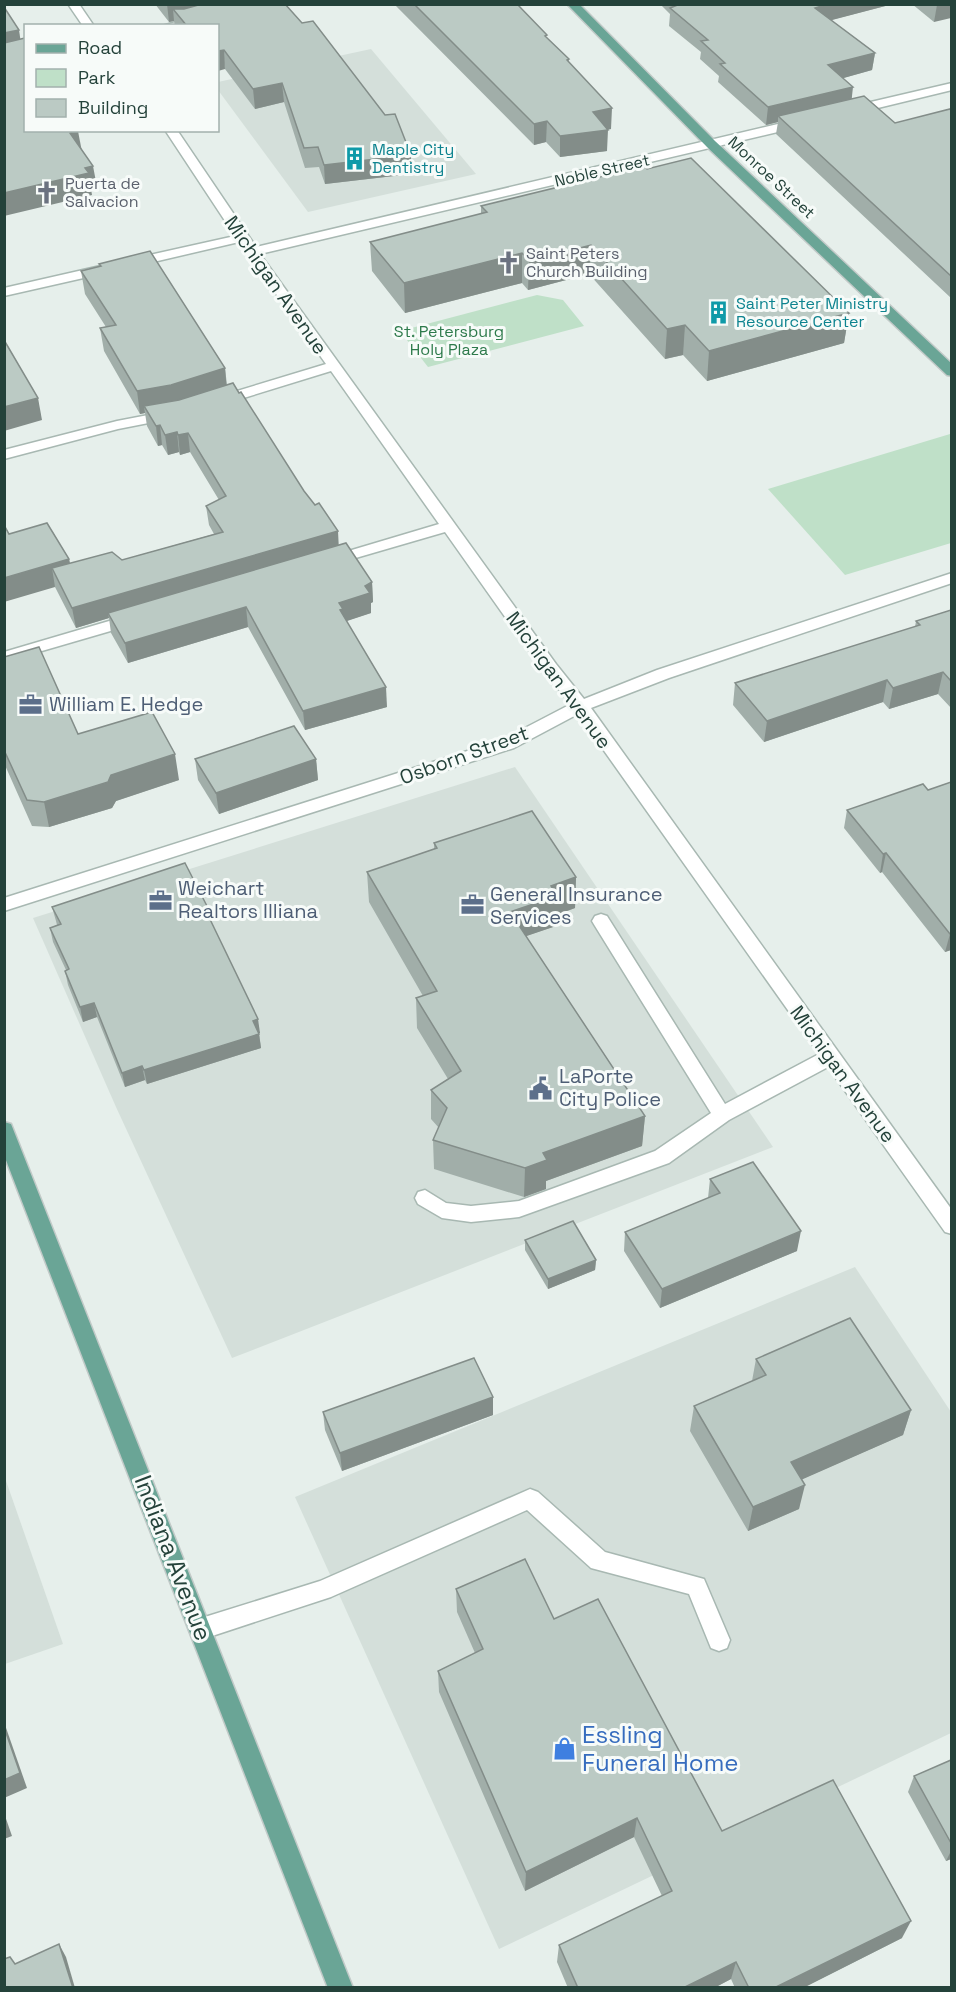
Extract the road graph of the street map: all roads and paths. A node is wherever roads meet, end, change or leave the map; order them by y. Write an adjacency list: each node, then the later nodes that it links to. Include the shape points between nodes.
1 (73, 4): 4 (street)
2 (572, 4): 10 (main road, Monroe Street)
3 (212, 16): 5 (street)
4 (88, 24)
5 (176, 24)
6 (951, 86): 7 (street)
7 (837, 114)
8 (814, 119): 10 (street, Noble Street)
9 (172, 132): 11 (street, Michigan Avenue)
10 (711, 144): 12 (street, Noble Street); 15 (main road, Monroe Street)
11 (242, 238): 12 (street, Michigan Avenue); 13 (street)
12 (252, 252): 14 (street, Michigan Avenue)
13 (4, 292)
14 (334, 366): 16 (street); 19 (street, Michigan Avenue)
15 (951, 372)
16 (210, 404)
17 (188, 411): 18 (street, via 117,424)
18 (4, 455)
19 (449, 525): 20 (street); 24 (street, Michigan Avenue)
20 (318, 564)
21 (951, 578): 24 (street, Osborn Street, via 663,674)
22 (148, 614): 23 (street)
23 (4, 657)
24 (581, 706): 25 (street, Osborn Street, via 508,744); 27 (street, Michigan Avenue)
25 (4, 905)
26 (601, 921): 28 (street)
27 (830, 1057): 28 (street); 31 (street, Michigan Avenue)
28 (722, 1115): 30 (street, via 662,1157 519,1209 471,1214 442,1210)
29 (4, 1129): 32 (main road, Indiana Avenue)
30 (425, 1198)
31 (951, 1226)
32 (200, 1629): 33 (street, via 323,1590 530,1499 600,1561 696,1586); 34 (main road, Indiana Avenue)
33 (718, 1640)
34 (341, 1988)

